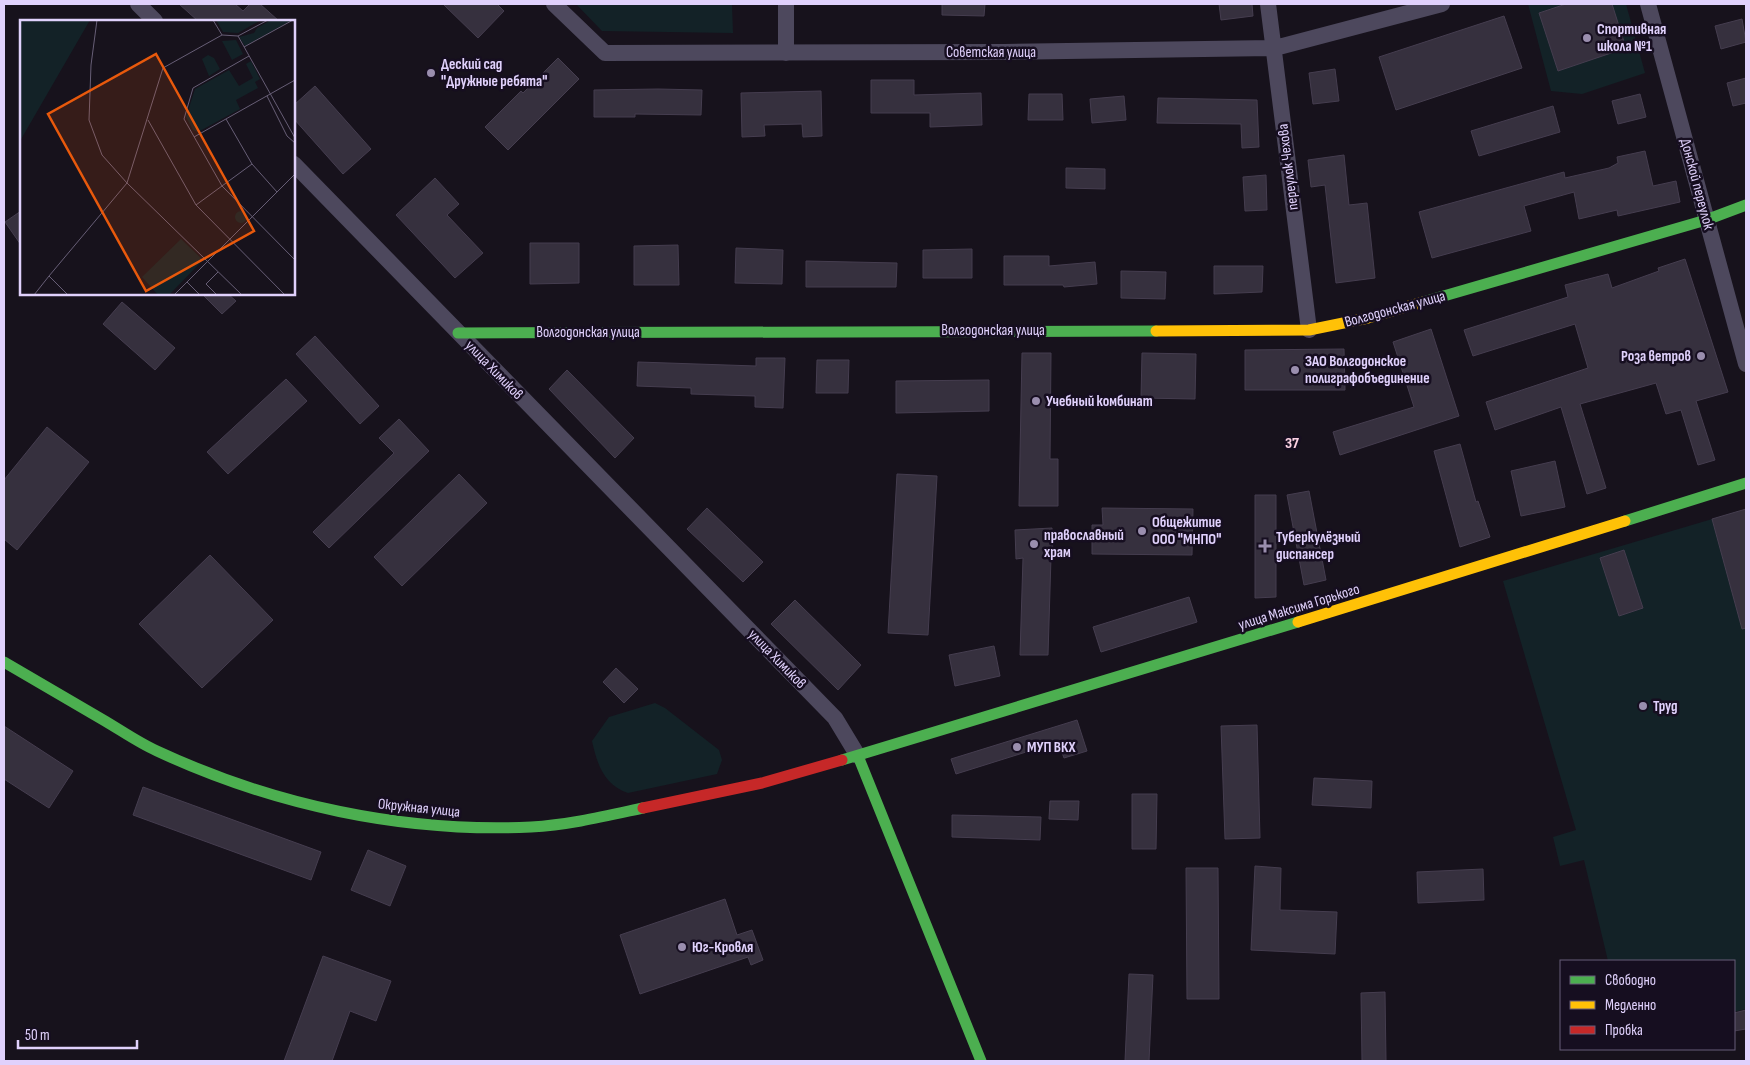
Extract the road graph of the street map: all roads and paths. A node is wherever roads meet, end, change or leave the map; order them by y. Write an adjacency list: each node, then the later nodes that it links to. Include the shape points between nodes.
1 (138, 4): 7 (street)
2 (554, 4): 9 (street, Советская улица, via 605,53)
3 (786, 4): 9 (street)
4 (1268, 4): 8 (street, переулок Чехова)
5 (1442, 4): 8 (street, Советская улица)
6 (1648, 4): 12 (street, Донской переулок)
7 (154, 20)
8 (1275, 48): 9 (street, Советская улица); 13 (street, переулок Чехова)
9 (786, 53)
10 (295, 165): 14 (street)
11 (1746, 205): 12 (street, Волгодонская улица)
12 (1706, 220): 13 (street, Волгодонская улица, via 1368,318); 15 (street, Донской переулок)
13 (1308, 330): 14 (street, Волгодонская улица)
14 (458, 333): 18 (street, улица Химиков, via 835,718)
15 (1746, 364)
16 (1746, 483): 18 (street, улица Максима Горького)
17 (4, 662): 18 (street, Окружная улица, via 156,751 218,776 305,804 382,820 467,828 533,827 726,791)
18 (858, 756): 19 (street, улица Химиков)
19 (981, 1061)

